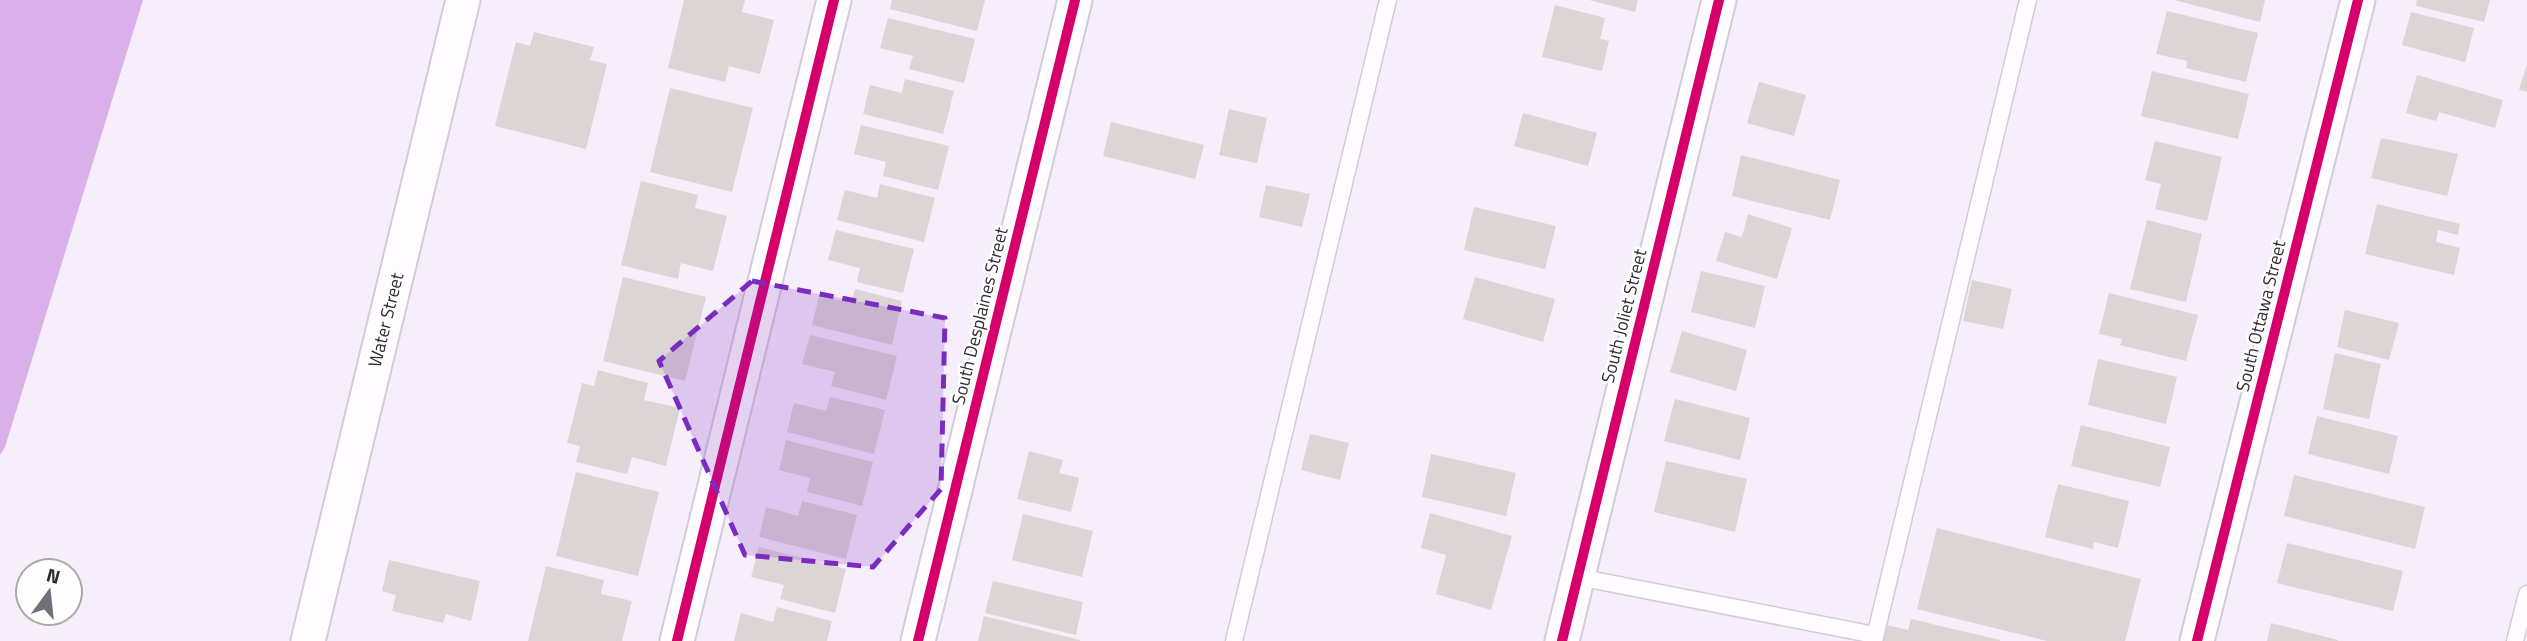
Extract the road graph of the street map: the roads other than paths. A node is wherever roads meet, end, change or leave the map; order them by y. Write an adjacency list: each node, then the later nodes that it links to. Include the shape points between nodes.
1 (463, 0): 11 (street, Water Street)
2 (834, 0): 12 (street)
3 (1075, 0): 13 (street, South Desplaines Street)
4 (1388, 0): 14 (lane)
5 (1719, 0): 8 (street, South Joliet Street)
6 (2028, 0): 10 (lane)
7 (2358, 0): 16 (street, South Ottawa Street)
8 (1578, 576): 10 (lane); 15 (street, South Joliet Street)
9 (2527, 594): 17 (lane)
10 (1875, 638)
11 (308, 641)
12 (677, 641)
13 (918, 641)
14 (1234, 641)
15 (1562, 641)
16 (2197, 641)
17 (2515, 641)

